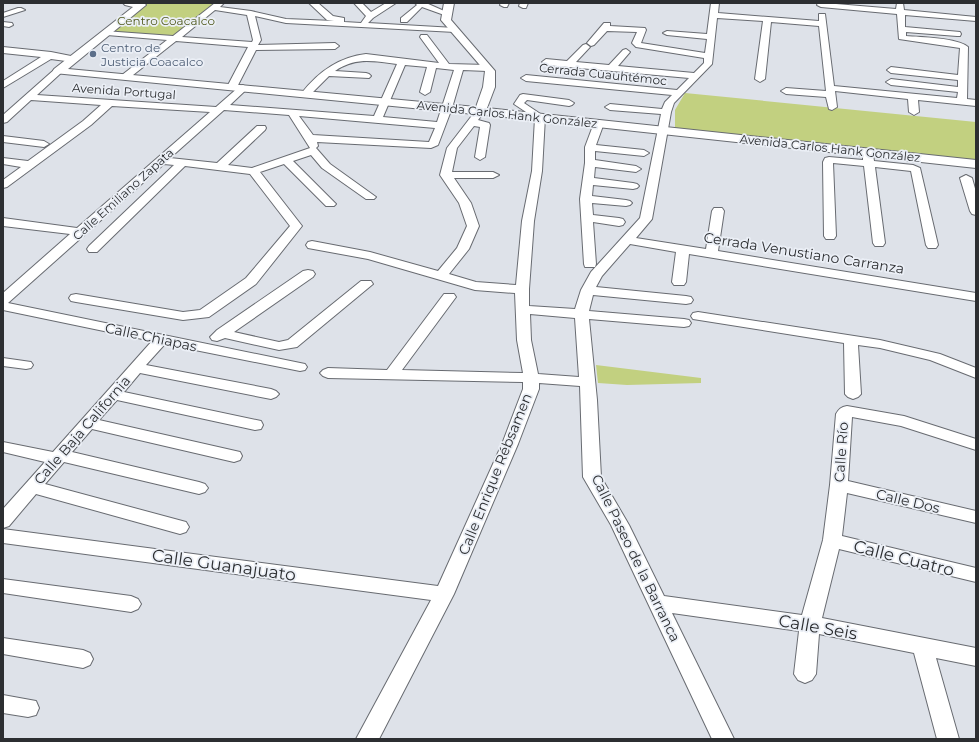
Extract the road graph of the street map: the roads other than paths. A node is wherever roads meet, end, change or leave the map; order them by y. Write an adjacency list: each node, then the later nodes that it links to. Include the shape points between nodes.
1 (128, 3): 25 (main road, via 141,5)
2 (313, 3): 16 (street, via 334,20)
3 (358, 3): 16 (street)
4 (392, 3): 16 (street, via 379,6)
5 (715, 3): 15 (street)
6 (900, 3): 12 (street)
7 (820, 4): 12 (street); 22 (street)
8 (217, 5): 11 (street); 30 (street)
9 (419, 5): 13 (street); 19 (street)
10 (21, 10): 14 (street)
11 (250, 12): 24 (street, via 286,20); 31 (street, via 256,40)
12 (901, 12): 18 (street); 23 (street)
13 (448, 13): 19 (street); 24 (main road)
14 (3, 15)
15 (714, 16): 20 (street); 29 (street)
16 (368, 19): 21 (street)
17 (393, 19): 19 (street)
18 (976, 19)
19 (404, 20)
20 (767, 20): 22 (street); 56 (street)
21 (380, 23)
22 (823, 24): 61 (street)
23 (902, 29): 27 (street); 55 (street, via 904,38 962,45)
24 (455, 30): 45 (main road)
25 (107, 33): 30 (street); 37 (main road)
26 (666, 33): 29 (street)
27 (957, 34)
28 (424, 37): 43 (street)
29 (712, 37): 35 (street)
30 (173, 39): 31 (street); 52 (street)
31 (253, 46): 32 (street); 60 (street, Calle Emiliano Zapata)
32 (335, 46)
33 (3, 50): 36 (street)
34 (626, 52): 38 (street)
35 (710, 53): 41 (street, via 636,44 642,30 606,27); 51 (street, via 708,64)
36 (51, 55): 37 (street); 59 (street)
37 (73, 59): 49 (main road)
38 (619, 59): 46 (street); 47 (street)
39 (402, 62): 42 (street); 50 (street, via 356,58 335,65); 69 (street)
40 (546, 62): 41 (street)
41 (568, 64): 46 (street)
42 (432, 65): 43 (street); 64 (street)
43 (446, 66): 44 (street)
44 (459, 67): 45 (street); 79 (street)
45 (487, 68): 80 (main road, via 490,72 489,88)
46 (611, 68): 47 (street)
47 (658, 69): 51 (street)
48 (891, 70): 55 (street)
49 (58, 71): 52 (main road, Avenida Carlos Hank González); 68 (street)
50 (327, 73): 53 (street); 66 (street)
51 (699, 74): 65 (street)
52 (125, 76): 60 (main road, Avenida Carlos Hank González)
53 (366, 76)
54 (526, 78): 65 (street, Cerrada Cuauhtémoc)
55 (963, 78): 62 (street)
56 (760, 80)
57 (891, 82): 62 (street)
58 (795, 83): 61 (street)
59 (3, 85)
60 (237, 87): 66 (main road, Avenida Carlos Hank González); 78 (street, Calle Emiliano Zapata)
61 (830, 89): 63 (street); 67 (street); 77 (street)
62 (962, 90): 70 (street)
63 (786, 91)
64 (425, 92)
65 (679, 93): 81 (street, via 670,102)
66 (306, 94): 69 (main road, Avenida Carlos Hank González)
67 (913, 96): 70 (street); 82 (street)
68 (29, 97): 71 (street, Avenida Portugal); 75 (street)
69 (386, 102): 79 (main road, Avenida Carlos Hank González); 86 (street)
70 (962, 102): 73 (street)
71 (109, 103): 78 (street, Avenida Portugal); 106 (street, via 87,123)
72 (569, 103): 84 (street, via 523,97 520,104)
73 (976, 103)
74 (3, 105): 75 (street)
75 (20, 105): 85 (street)
76 (610, 107): 81 (street)
77 (832, 107)
78 (219, 108): 83 (street, Avenida Portugal); 100 (street, Calle Emiliano Zapata)
79 (447, 108): 80 (main road, Avenida Carlos Hank González); 89 (street)
80 (480, 111): 84 (main road, Avenida Carlos Hank González); 87 (street)
81 (666, 112): 91 (street, Calle Paseo de la Barranca)
82 (914, 112)
83 (292, 113): 86 (street, Avenida Portugal); 92 (street)
84 (540, 117): 88 (main road, Avenida Carlos Hank González); 139 (street, Calle Enrique Rébsamen, via 537,171 528,221)
85 (3, 120)
86 (377, 120): 89 (street, Avenida Portugal)
87 (472, 122): 98 (street, via 485,125); 110 (street, via 452,148)
88 (599, 123): 91 (main road, Avenida Carlos Hank González); 95 (street)
89 (441, 124): 92 (street, via 431,145)
90 (261, 128): 107 (street)
91 (663, 130): 99 (main road, Avenida Carlos Hank González); 127 (street, Calle Paseo de la Barranca, via 646,219)
92 (309, 138): 96 (street)
93 (3, 139): 94 (street)
94 (44, 144)
95 (590, 147): 97 (street); 104 (street)
96 (313, 151): 101 (street); 116 (street, via 326,166)
97 (644, 153)
98 (480, 157)
99 (869, 158): 105 (main road, Avenida Carlos Hank González); 126 (street, via 829,160); 128 (street); 130 (street, via 916,170)
100 (161, 160): 103 (street); 125 (street, Calle Emiliano Zapata)
101 (286, 160): 109 (street); 119 (street)
102 (3, 161): 106 (street)
103 (182, 163): 107 (street); 131 (street)
104 (590, 163): 108 (street); 113 (street)
105 (976, 164)
106 (30, 165): 114 (street)
107 (219, 167): 109 (street)
108 (636, 168)
109 (253, 171): 143 (street, via 296,226 251,281 204,314 194,316)
110 (446, 174): 111 (street); 136 (street, via 465,203 473,226 463,248)
111 (493, 175)
112 (966, 178): 120 (street)
113 (588, 181): 115 (street); 117 (street)
114 (3, 185)
115 (633, 186)
116 (370, 197)
117 (586, 199): 118 (street); 122 (street)
118 (626, 203)
119 (330, 204)
120 (976, 210)
121 (718, 211): 133 (street)
122 (587, 218): 124 (street); 134 (street)
123 (3, 222): 125 (street)
124 (618, 222)
125 (80, 232): 144 (street, Calle Emiliano Zapata)
126 (830, 236)
127 (628, 240): 132 (street, Cerrada Venustiano Carranza); 140 (street, Calle Paseo de la Barranca, via 596,275)
128 (879, 243)
129 (312, 245): 136 (street, via 370,256)
130 (932, 245)
131 (93, 249)
132 (683, 249): 133 (street, Cerrada Venustiano Carranza); 137 (street)
133 (711, 254): 142 (street, Cerrada Venustiano Carranza)
134 (590, 264)
135 (308, 274): 151 (street)
136 (441, 276): 139 (street, via 475,286)
137 (679, 282)
138 (366, 284): 151 (street, via 292,344 279,346)
139 (522, 289): 147 (street, Calle Enrique Rébsamen)
140 (588, 290): 145 (street); 148 (street, Calle Paseo de la Barranca)
141 (450, 297): 161 (street)
142 (976, 297)
143 (76, 298)
144 (3, 300)
145 (686, 300)
146 (3, 306): 152 (street, Calle Chiapas)
147 (522, 309): 148 (street); 162 (street, Calle Enrique Rébsamen, via 524,340)
148 (581, 313): 150 (street); 163 (street, Calle Paseo de la Barranca)
149 (698, 316): 153 (street)
150 (684, 323)
151 (222, 333): 154 (street)
152 (161, 339): 154 (street, Calle Chiapas); 158 (street, Calle Baja California)
153 (851, 340): 160 (street, via 935,357); 166 (street)
154 (201, 347): 157 (street, Calle Chiapas)
155 (3, 362): 156 (street)
156 (26, 365)
157 (300, 367)
158 (136, 368): 164 (street, Calle Baja California); 165 (street)
159 (328, 373): 161 (street)
160 (976, 373)
161 (390, 375): 162 (street)
162 (531, 378): 163 (street); 183 (street, Calle Enrique Rébsamen, via 531,389 510,444)
163 (587, 382): 184 (street, Calle Paseo de la Barranca, via 592,477 620,525)
164 (113, 394): 167 (street, Calle Baja California); 168 (street)
165 (271, 394)
166 (853, 394)
167 (88, 423): 171 (street); 172 (street, Calle Baja California)
168 (254, 425)
169 (976, 445): 173 (street, Calle Río, via 904,421 847,411 844,414)
170 (3, 448): 172 (street)
171 (234, 456)
172 (59, 457): 174 (street, Calle Baja California); 175 (street)
173 (839, 485): 176 (street, Calle Dos); 180 (street, Calle Río)
174 (33, 487): 177 (street, Calle Baja California); 178 (street)
175 (199, 488)
176 (976, 517)
177 (3, 521)
178 (180, 527)
179 (3, 536): 183 (street, Calle Guanajuato)
180 (832, 540): 181 (street, Calle Cuatro); 186 (street, Calle Río)
181 (976, 575)
182 (3, 586): 185 (street)
183 (444, 594): 194 (street, Calle Enrique Rébsamen)
184 (658, 603): 186 (street, Calle Seis); 195 (street, Calle Paseo de la Barranca)
185 (131, 604)
186 (810, 624): 188 (street, Calle Seis); 191 (street, Calle Río)
187 (3, 646): 190 (street)
188 (923, 647): 189 (street, Calle Seis); 196 (street)
189 (976, 657)
190 (83, 660)
191 (805, 674)
192 (3, 704): 193 (street)
193 (28, 708)
194 (367, 739)
195 (723, 739)
196 (948, 739)

